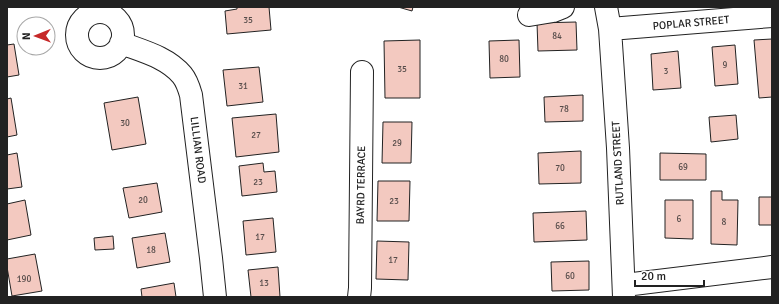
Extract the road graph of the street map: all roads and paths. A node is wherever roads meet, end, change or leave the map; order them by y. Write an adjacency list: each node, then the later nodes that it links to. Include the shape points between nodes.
1 (563, 7): 3 (street)
2 (606, 7): 6 (street, RUTLAND STREET)
3 (529, 15)
4 (696, 15): 5 (street, POPLAR STREET); 6 (street, POPLAR STREET)
5 (772, 16)
6 (610, 29): 10 (street, RUTLAND STREET)
7 (121, 43): 11 (street, LILLIAN ROAD, via 165,61 175,68 188,84)
8 (362, 72): 12 (street, BAYRD TERRACE)
9 (772, 267): 10 (street)
10 (624, 291)
11 (215, 297)
12 (359, 297)

